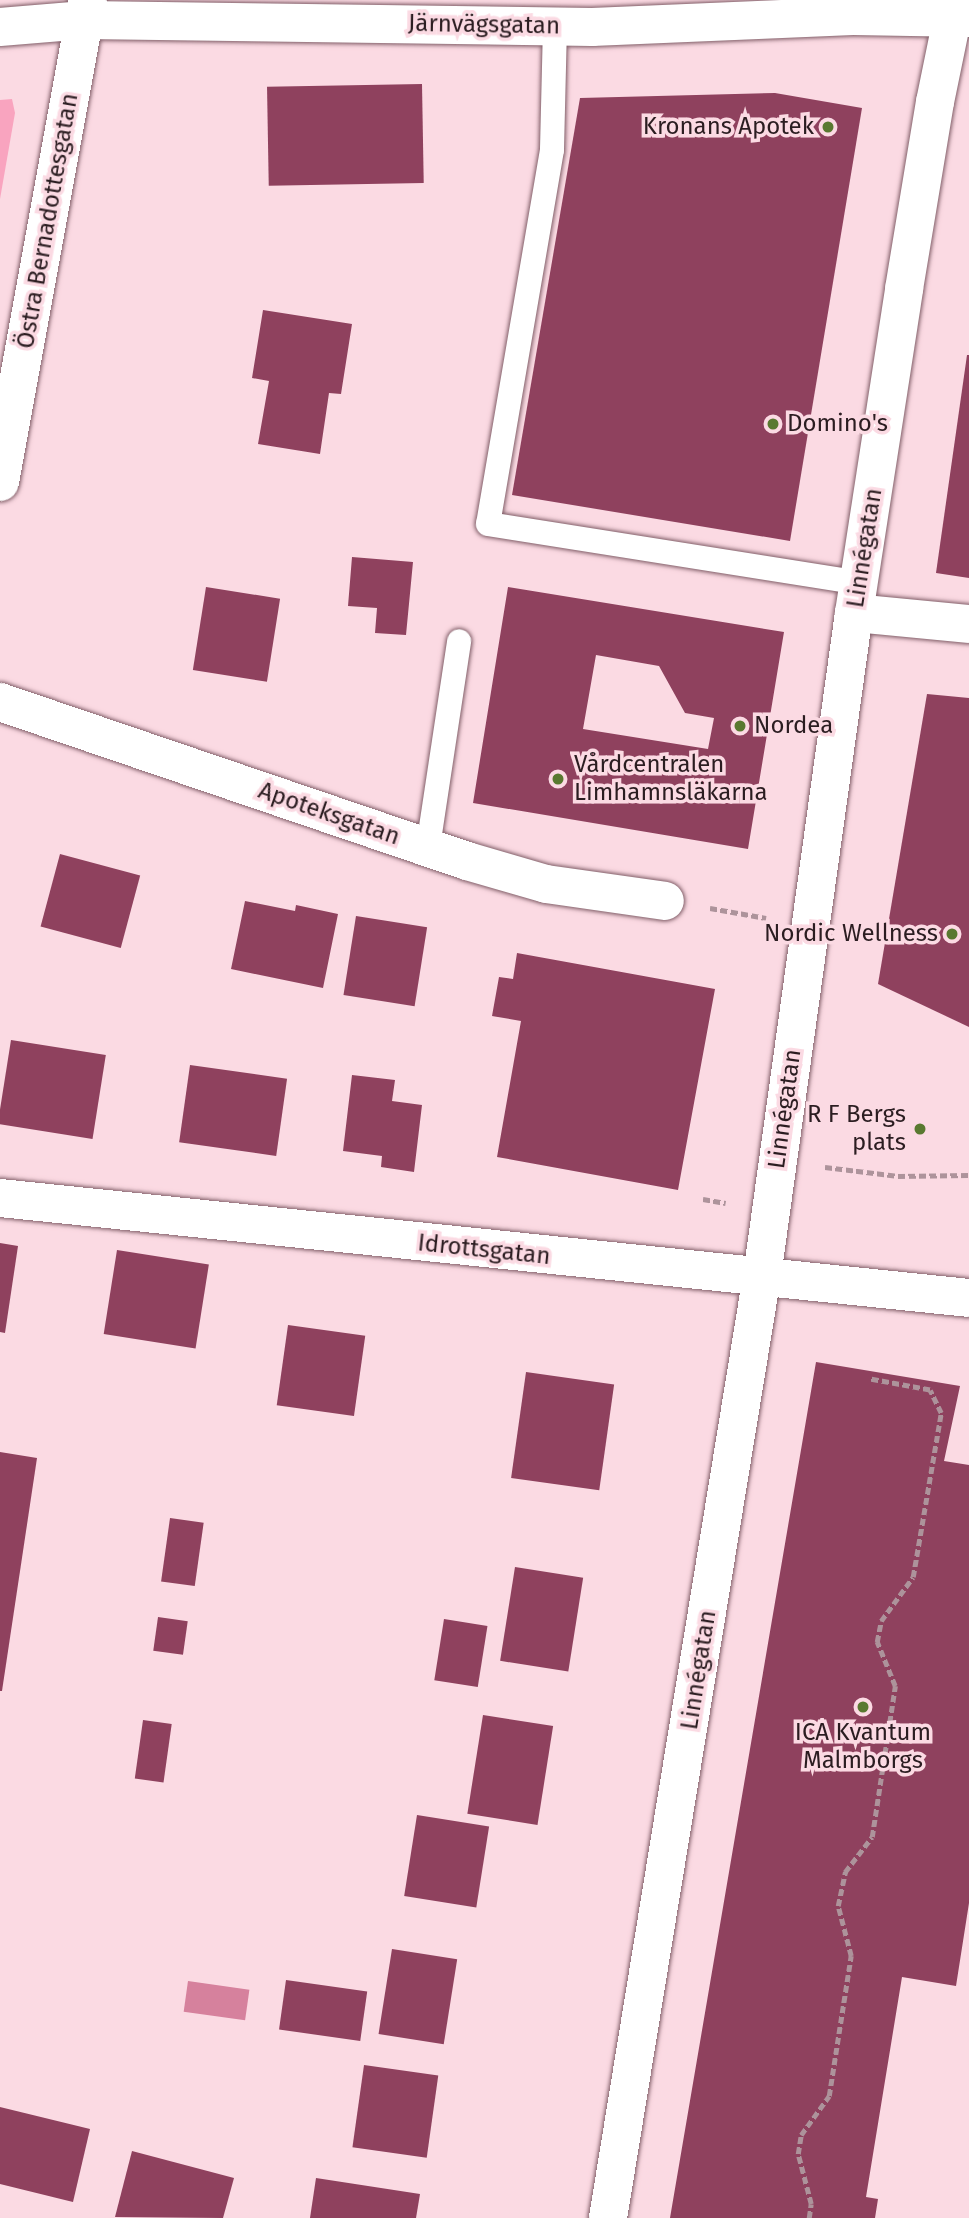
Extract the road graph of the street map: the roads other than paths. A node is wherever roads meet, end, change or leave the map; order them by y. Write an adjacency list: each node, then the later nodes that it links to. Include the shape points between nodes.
1 (86, 10): 3 (street, Järnvägsgatan); 4 (street, Järnvägsgatan); 5 (street, Östra Bernadottesgatan)
2 (959, 12): 3 (street, Järnvägsgatan); 6 (street, Linnégatan, via 933,115)
3 (555, 26): 6 (lane, via 552,150 488,524)
4 (0, 27)
5 (0, 482)
6 (857, 598): 7 (street); 13 (street, Linnégatan)
7 (969, 624)
8 (459, 641): 10 (lane)
9 (0, 702): 10 (street, Apoteksgatan)
10 (428, 847): 11 (street, Apoteksgatan, via 546,884)
11 (664, 901)
12 (0, 1198): 13 (street, Idrottsgatan)
13 (762, 1276): 14 (street, Idrottsgatan); 15 (street, Linnégatan)
14 (969, 1298)
15 (608, 2218)

